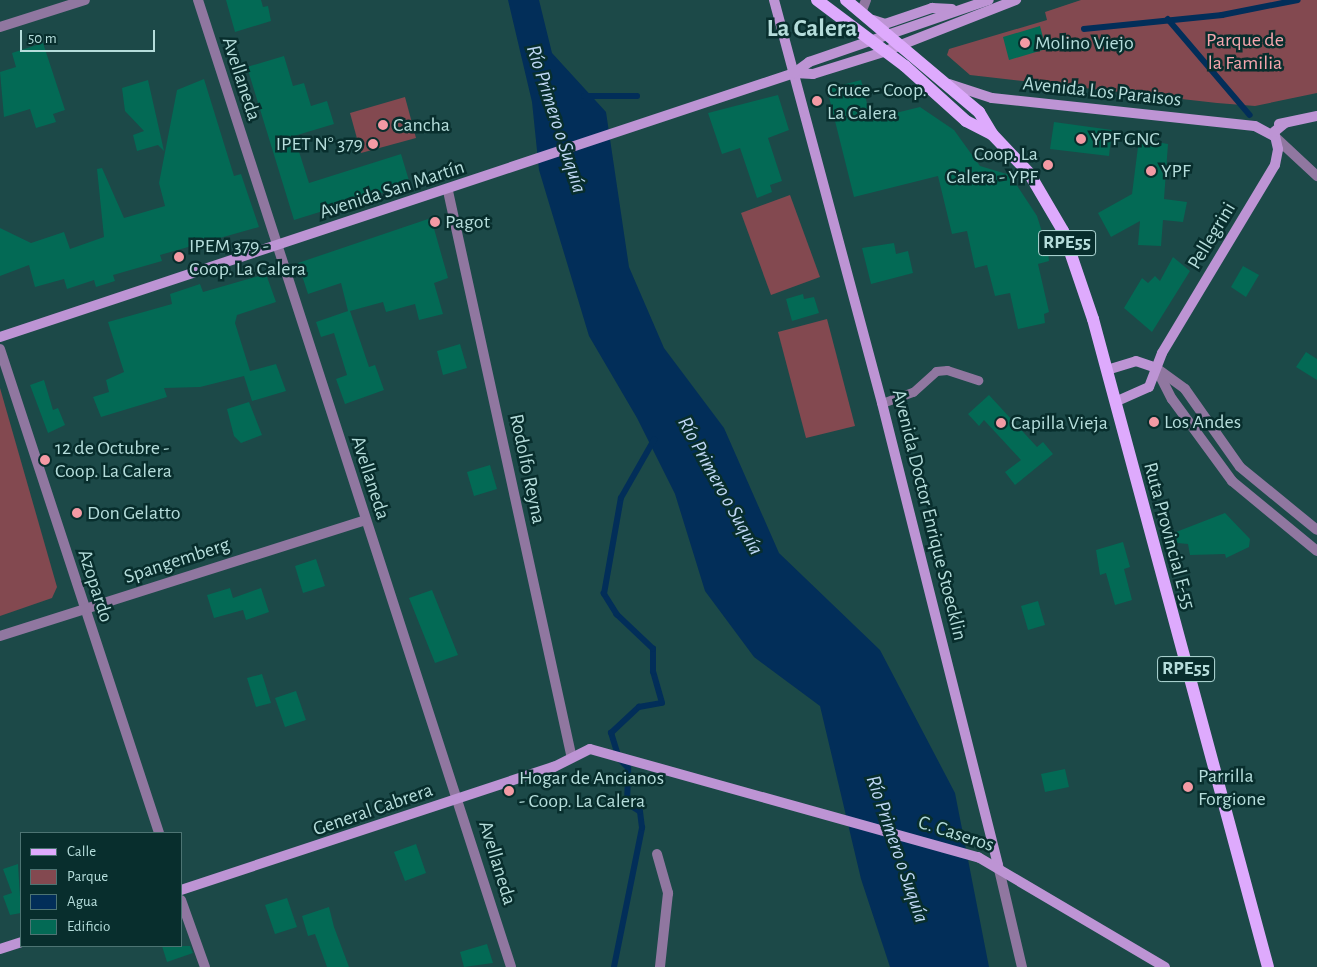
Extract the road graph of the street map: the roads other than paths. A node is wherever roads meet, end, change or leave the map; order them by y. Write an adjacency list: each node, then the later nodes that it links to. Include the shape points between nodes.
1 (85, 0): 11 (street)
2 (198, 0): 25 (street, Avellaneda)
3 (774, 0): 16 (street, Avenida Doctor Enrique Stoecklin)
4 (817, 0): 13 (main road, Ruta Provincial E-55 / RPE55)
5 (846, 0): 10 (main road, Ruta Provincial E-55 / RPE55)
6 (866, 0): 10 (street)
7 (990, 0): 9 (street, Avenida San Martín)
8 (1016, 0): 14 (street, Avenida San Martín)
9 (961, 9): 10 (street, via 932,8 885,24); 12 (street, Avenida San Martín)
10 (861, 14): 12 (main road, Ruta Provincial E-55 / RPE55)
11 (0, 27)
12 (887, 33): 13 (street, Avenida San Martín); 14 (main road, Ruta Provincial E-55 / RPE55)
13 (866, 41): 15 (main road, Ruta Provincial E-55 / RPE55); 16 (street, Avenida San Martín, via 809,62)
14 (902, 44): 15 (street, Avenida San Martín); 17 (main road, Ruta Provincial E-55 / RPE55)
15 (883, 52): 16 (street, Avenida San Martín, via 813,74); 21 (main road, Ruta Provincial E-55 / RPE55, via 966,121)
16 (794, 73): 24 (street, Avenida San Martín); 32 (street, Avenida Doctor Enrique Stoecklin)
17 (947, 83): 20 (street, Avenida Los Paraisos, via 992,98); 21 (main road, Ruta Provincial E-55 / RPE55, via 979,112)
18 (1317, 116): 19 (street, Avenida Los Paraisos)
19 (1285, 123): 20 (street, Avenida Los Paraisos); 22 (street, via 1276,128)
20 (1255, 126): 22 (street, Avenida Los Paraisos)
21 (992, 134): 29 (main road, Ruta Provincial E-55 / RPE55, via 1029,173 1063,231)
22 (1274, 136): 23 (street); 28 (street, Pellegrini, via 1278,149 1275,165)
23 (1317, 176)
24 (448, 191): 25 (street, Avenida San Martín); 38 (street, Rodolfo Reyna)
25 (276, 246): 26 (street, Avenida San Martín); 33 (street, Avellaneda)
26 (0, 337)
27 (0, 349): 36 (street, Azopardo)
28 (1156, 368): 29 (street, via 1136,361); 31 (street, Pellegrini, via 1149,386); 34 (street, via 1185,389 1240,467); 35 (street, via 1172,399 1232,481)
29 (1107, 370): 31 (main road, Ruta Provincial E-55 / RPE55)
30 (978, 380): 32 (lane, via 936,371 913,392)
31 (1115, 402): 52 (main road, Ruta Provincial E-55 / RPE55)
32 (882, 403): 42 (street, Avenida Doctor Enrique Stoecklin)
33 (365, 520): 36 (street, Spangemberg); 39 (street, Avellaneda)
34 (1317, 530)
35 (1317, 551)
36 (83, 609): 37 (street, Spangemberg); 40 (street, Azopardo)
37 (0, 636)
38 (572, 754): 39 (street, General Cabrera, via 554,767); 42 (street, C. Caseros, via 604,750 978,856)
39 (459, 799): 43 (street, General Cabrera); 48 (street, Avellaneda)
40 (159, 832)
41 (657, 854): 49 (street, via 668,893)
42 (998, 865): 50 (street, Avenida Doctor Enrique Stoecklin); 51 (street, C. Caseros)
43 (182, 890)
44 (182, 903): 47 (street)
45 (20, 942): 46 (street)
46 (0, 949)
47 (205, 967)
48 (511, 967)
49 (660, 967)
50 (1022, 967)
51 (1165, 967)
52 (1268, 967)

